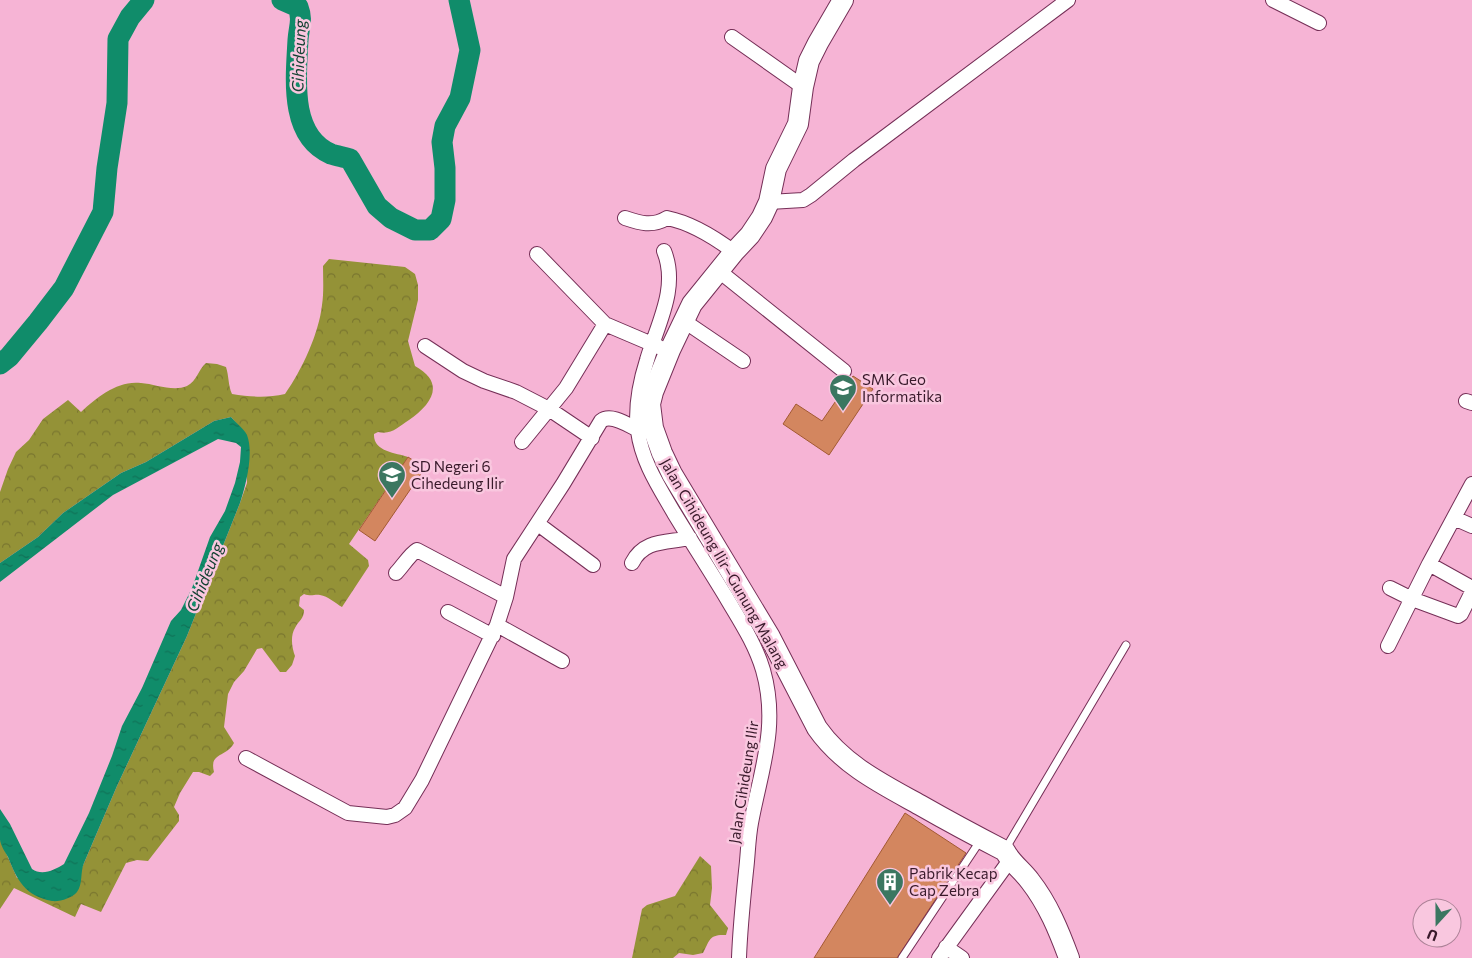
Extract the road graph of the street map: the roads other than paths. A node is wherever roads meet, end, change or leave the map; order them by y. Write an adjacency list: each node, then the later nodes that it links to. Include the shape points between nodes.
1 (843, 0): 6 (main road, Jalan Cihideung Ilir–Gunung Malang, via 818,43)
2 (1068, 0): 7 (street, via 803,200)
3 (1273, 0): 4 (street)
4 (1319, 23)
5 (732, 37): 6 (street)
6 (803, 87): 7 (main road, Jalan Cihideung Ilir–Gunung Malang, via 798,124 776,169)
7 (775, 202): 10 (main road, Jalan Cihideung Ilir–Gunung Malang)
8 (625, 218): 10 (street, via 645,224 672,219 694,227)
9 (664, 251): 16 (street, Jalan Cihideung Ilir, via 670,276)
10 (734, 252): 12 (main road, Jalan Cihideung Ilir–Gunung Malang)
11 (537, 254): 14 (street)
12 (719, 271): 13 (main road, Jalan Cihideung Ilir–Gunung Malang, via 692,304); 18 (street)
13 (684, 321): 16 (main road, Jalan Cihideung Ilir–Gunung Malang); 17 (street)
14 (605, 324): 16 (street); 19 (street, via 566,388)
15 (425, 346): 19 (street, via 470,374)
16 (660, 347): 20 (street, Jalan Cihideung Ilir, via 640,386); 42 (main road, Jalan Cihideung Ilir–Gunung Malang, via 650,404 657,440 672,474)
17 (743, 361)
18 (844, 371)
19 (549, 409): 21 (street); 22 (street)
20 (638, 430): 21 (street, via 604,418); 27 (street, Jalan Cihideung Ilir, via 651,473)
21 (592, 438): 25 (street)
22 (522, 442)
23 (1472, 484): 24 (street)
24 (1454, 518): 26 (street); 29 (street)
25 (538, 524): 30 (street); 35 (street, via 514,559)
26 (1472, 526)
27 (690, 538): 28 (street, via 644,547); 43 (street, Jalan Cihideung Ilir, via 751,638)
28 (632, 562)
29 (1429, 564): 33 (street); 36 (street)
30 (593, 565)
31 (396, 573): 35 (street, via 417,550)
32 (1390, 588): 36 (street)
33 (1472, 588)
34 (1472, 592): 36 (street, via 1458,616)
35 (506, 597): 38 (street)
36 (1412, 599): 40 (street)
37 (448, 612): 38 (street)
38 (495, 631): 41 (street); 44 (street, via 422,780 405,808 395,815 348,813)
39 (1126, 645): 46 (lane)
40 (1388, 646)
41 (562, 661)
42 (790, 676): 43 (street); 45 (main road, Jalan Cihideung Ilir–Gunung Malang, via 817,728 843,758 877,782)
43 (767, 686): 48 (street, Jalan Cihideung Ilir, via 770,725 751,823)
44 (246, 758)
45 (981, 838): 46 (main road, Jalan Cihideung Ilir–Gunung Malang); 49 (lane)
46 (1007, 855): 47 (street); 51 (main road, Jalan Cihideung Ilir–Gunung Malang, via 1044,903)
47 (942, 953): 50 (street)
48 (739, 958)
49 (902, 958)
50 (962, 958)
51 (1069, 958)

